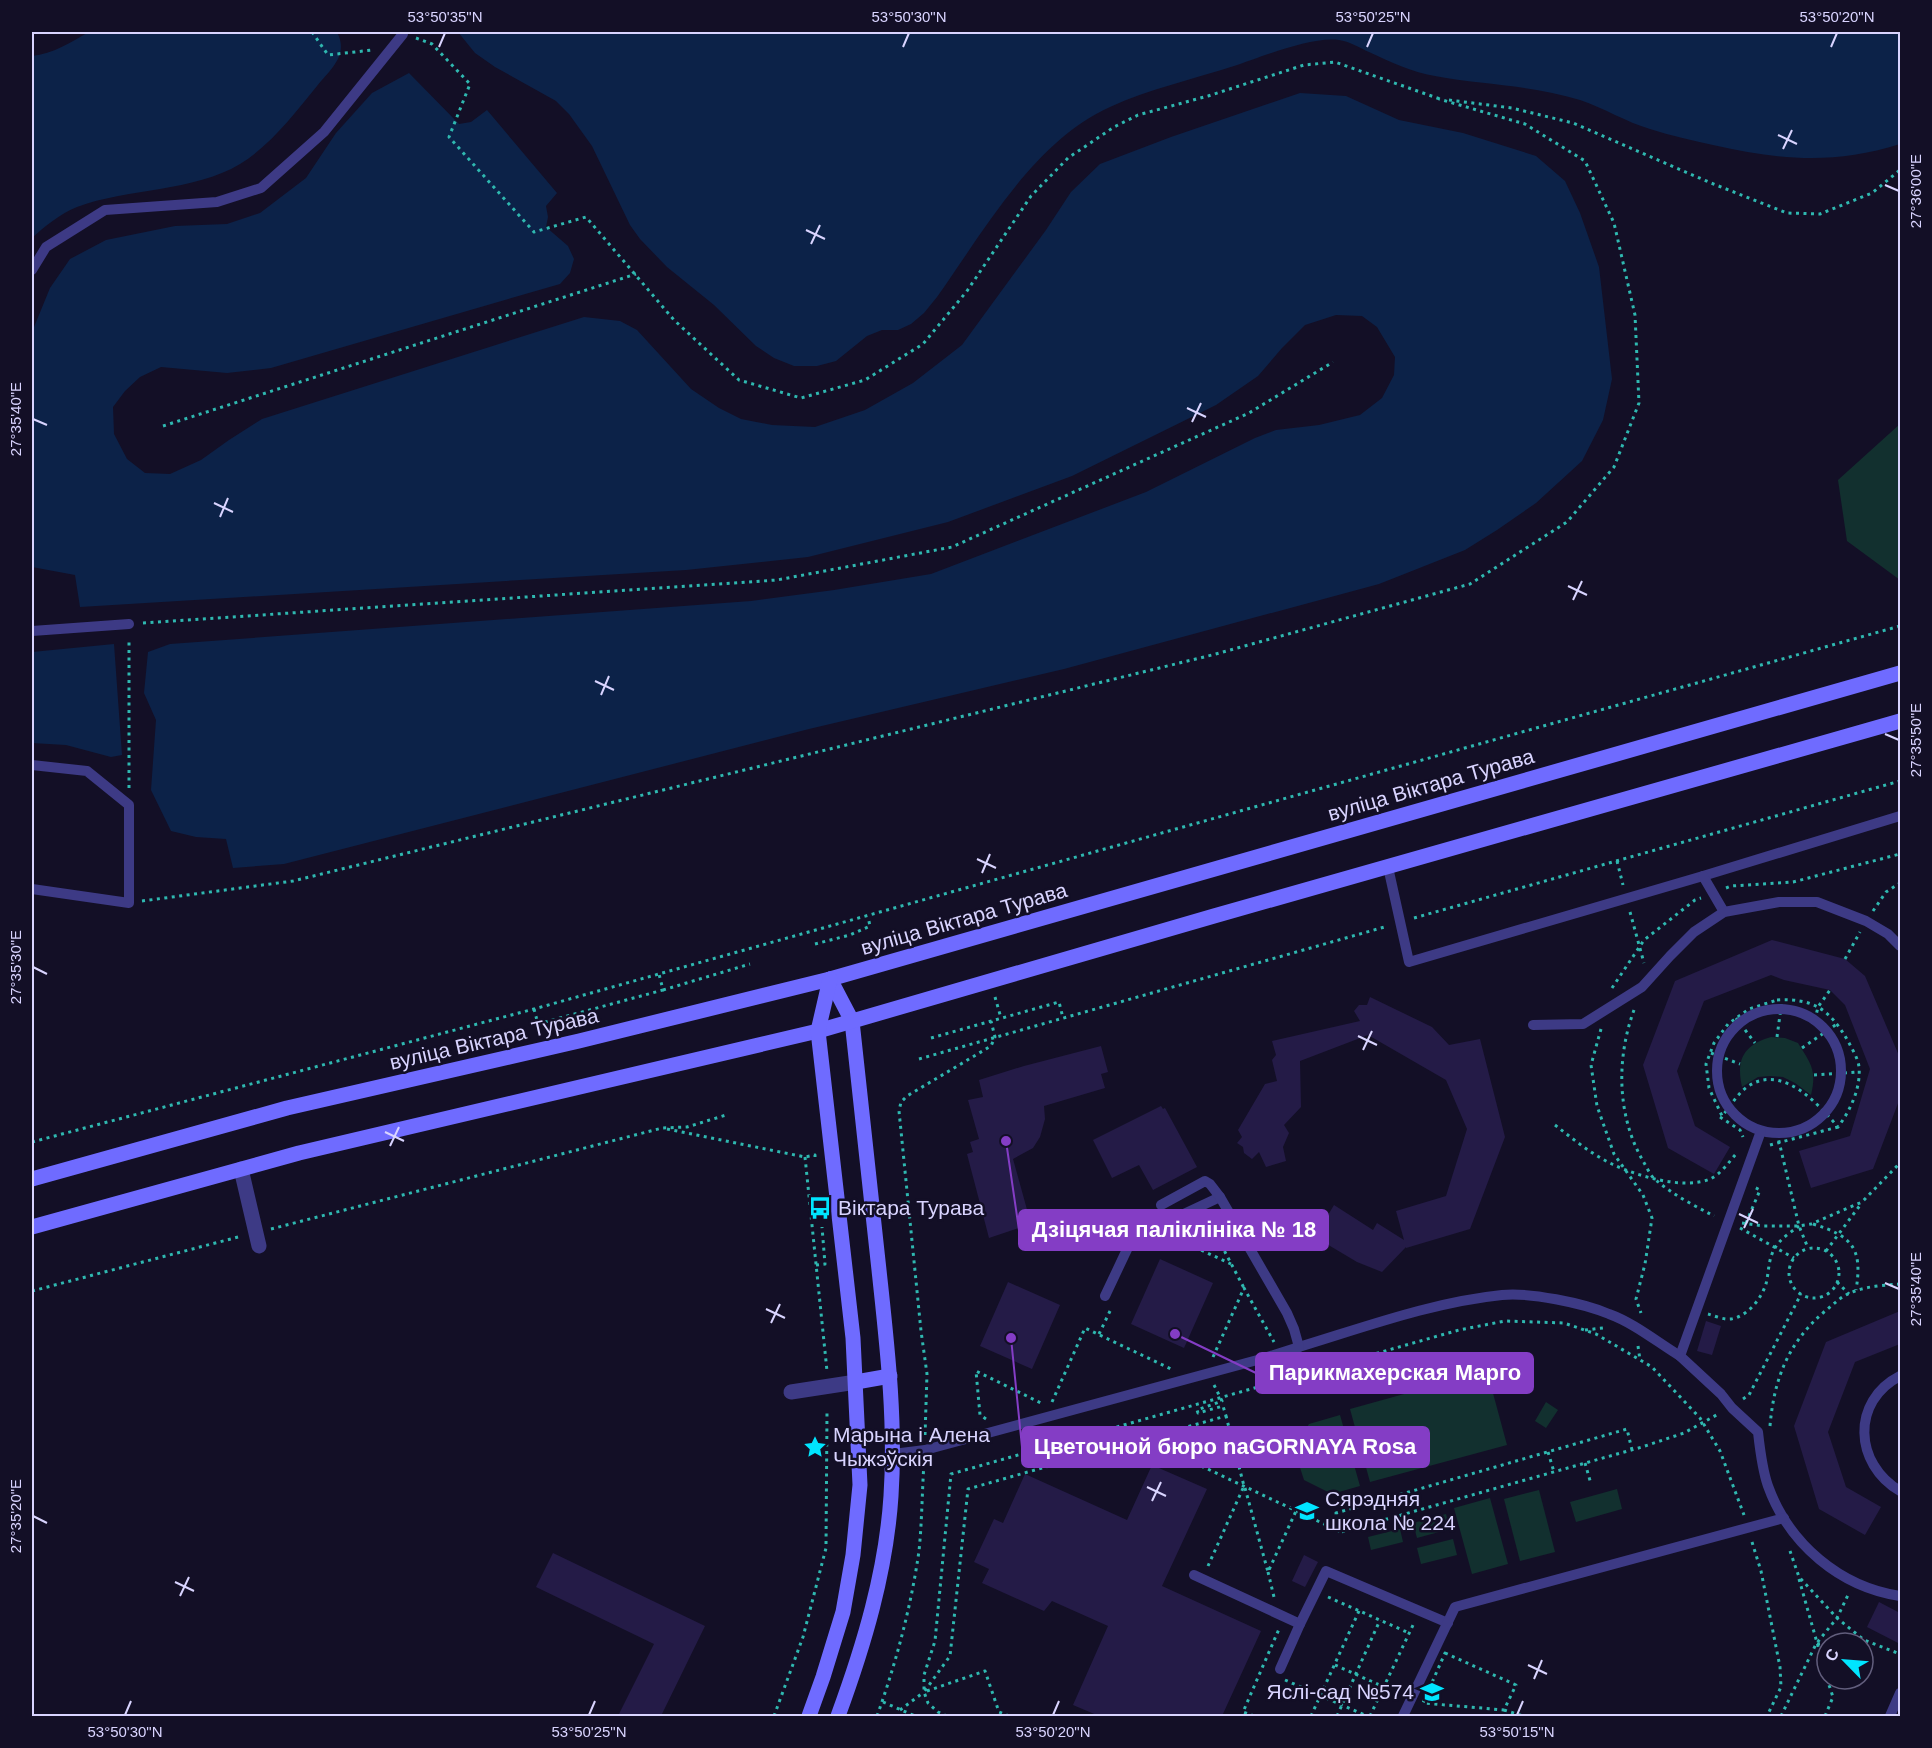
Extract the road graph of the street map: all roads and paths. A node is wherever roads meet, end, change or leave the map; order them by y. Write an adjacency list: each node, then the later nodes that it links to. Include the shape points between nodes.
1 (312, 32): 3 (path, via 328,55)
2 (403, 34): 3 (lane); 7 (path, via 432,44 470,84 449,137 534,232 586,217)
3 (391, 48): 6 (lane, via 324,132 261,188 217,202 105,210 46,247)
4 (1439, 99): 5 (path, via 1512,108 1573,123 1787,213 1820,214 1872,193); 7 (path, via 1335,62 1304,65 1130,119 1068,158 1031,195 968,291 923,344 865,380 801,398 739,380 674,320); 27 (path, via 1525,124 1585,161 1614,223 1635,315 1639,403 1614,467 1567,522 1470,584 1200,658 292,881)
5 (1900, 170)
6 (32, 270)
7 (636, 274): 9 (path)
8 (1333, 362): 10 (path, via 1249,413 952,548 777,580)
9 (163, 426)
10 (129, 624): 12 (lane); 17 (path)
11 (1900, 626): 29 (path)
12 (32, 631)
13 (1900, 673): 38 (main road, вуліца Віктара Турава)
14 (1900, 721): 21 (main road)
15 (32, 765): 17 (lane, via 87,771)
16 (1900, 781): 20 (path)
17 (129, 805): 27 (lane)
18 (1900, 816): 22 (lane)
19 (1900, 854): 25 (path, via 1793,882 1731,886)
20 (1617, 861): 26 (path); 31 (path)
21 (1388, 867): 31 (lane); 39 (main road)
22 (1703, 876): 25 (lane); 26 (lane)
23 (1900, 883): 30 (path, via 1886,892)
24 (32, 889): 27 (lane)
25 (1713, 893): 28 (lane); 34 (path, via 1695,900)
26 (1626, 899): 31 (lane, via 1409,962); 34 (path)
27 (129, 903)
28 (1724, 912): 30 (lane, via 1779,902 1817,902); 40 (lane, via 1695,932)
29 (867, 916): 32 (path, via 870,926); 37 (path)
30 (1866, 921): 33 (lane); 35 (path)
31 (1399, 923): 48 (path)
32 (815, 944)
33 (1900, 946)
34 (1640, 947): 40 (path, via 1644,963); 45 (path, via 1613,986)
35 (1845, 960)
36 (750, 964): 41 (path)
37 (659, 974): 41 (path); 46 (path)
38 (830, 979): 51 (main road); 55 (main road); 86 (main road, вуліца Віктара Турава, via 287,1108)
39 (991, 981): 47 (path); 51 (main road)
40 (1642, 987): 45 (lane); 87 (path, via 1622,1058 1622,1101 1635,1147)
41 (663, 990): 46 (path, via 538,1024)
42 (1830, 990): 44 (path)
43 (1781, 1004): 44 (path, via 1804,1002); 49 (lane); 49 (path, via 1749,1009); 50 (lane); 58 (path)
44 (1818, 1007): 50 (path); 53 (path)
45 (1607, 1008): 54 (lane, via 1583,1024); 84 (path, via 1592,1065 1597,1106 1614,1155)
46 (534, 1009): 78 (path)
47 (1001, 1018): 48 (path, via 1059,1002); 52 (path)
48 (1063, 1018): 57 (path)
49 (1738, 1020): 60 (path); 62 (lane); 62 (path, via 1728,1024 1714,1043)
50 (1815, 1020): 56 (lane)
51 (852, 1021): 55 (main road); 124 (main road)
52 (991, 1022): 57 (path); 59 (path)
53 (1838, 1024): 56 (path); 65 (path, via 1854,1051)
54 (1533, 1025)
55 (818, 1031): 85 (main road); 126 (main road)
56 (1827, 1031): 61 (path); 66 (lane, via 1837,1047)
57 (995, 1037): 63 (path); 134 (path, via 991,1046 907,1096 899,1111 927,1374)
58 (1776, 1037)
59 (931, 1038)
60 (1755, 1043)
61 (1802, 1048)
62 (1714, 1055): 64 (path); 68 (lane, via 1718,1084); 68 (path, via 1706,1064 1709,1089 1722,1116)
63 (919, 1059)
64 (1740, 1064)
65 (1858, 1072): 66 (path); 73 (path, via 1856,1091)
66 (1841, 1073): 67 (path); 69 (lane, via 1835,1098)
67 (1814, 1075)
68 (1729, 1108): 69 (path, via 1749,1085 1775,1080 1798,1089); 75 (lane, via 1743,1122)
69 (1825, 1113): 73 (path); 76 (lane, via 1812,1124)
70 (726, 1115): 74 (path, via 687,1127)
71 (1720, 1117): 77 (path, via 1740,1130)
72 (1555, 1125): 84 (path, via 1577,1143)
73 (1838, 1127): 76 (path)
74 (662, 1128): 80 (path); 103 (path)
75 (1761, 1131): 76 (lane); 95 (lane)
76 (1778, 1137): 79 (path); 99 (path)
77 (1745, 1140)
78 (32, 1142)
79 (1765, 1148)
80 (805, 1156): 82 (path, via 815,1155); 109 (path)
81 (1900, 1163): 90 (path)
82 (816, 1166)
83 (1734, 1167): 87 (path, via 1742,1148 1713,1179 1696,1183)
84 (1624, 1168): 87 (path); 119 (path, via 1643,1195 1652,1218 1636,1299 1643,1318)
85 (241, 1169): 100 (main road); 103 (street)
86 (32, 1179)
87 (1654, 1179): 93 (path)
88 (1749, 1184): 97 (path, via 1761,1190)
89 (1220, 1197): 91 (lane, via 1205,1182); 117 (lane, via 1171,1220 1152,1221 1140,1230); 120 (lane, via 1287,1313)
90 (1862, 1202): 98 (path); 102 (path)
91 (1161, 1205)
92 (1718, 1206): 93 (path)
93 (1714, 1216): 95 (path)
94 (821, 1219): 109 (path, via 825,1264)
95 (1728, 1221): 97 (path); 104 (path); 121 (lane)
96 (1198, 1223): 108 (path, via 1207,1218)
97 (1746, 1223): 99 (path)
98 (1811, 1224): 99 (path); 102 (path)
99 (1799, 1226): 104 (path); 105 (path)
100 (32, 1227)
101 (1180, 1232): 108 (path, via 1172,1236)
102 (1839, 1233): 106 (path); 113 (path, via 1853,1246 1858,1260)
103 (258, 1239): 114 (path)
104 (1775, 1248): 107 (path); 118 (path, via 1757,1302 1731,1319 1707,1314)
105 (1808, 1248): 106 (path); 107 (path)
106 (1826, 1251): 110 (path, via 1838,1266)
107 (1794, 1258): 115 (path, via 1789,1273)
108 (1231, 1264): 112 (path)
109 (816, 1265): 123 (path)
110 (1837, 1282): 115 (path, via 1833,1290 1818,1297); 116 (path)
111 (1900, 1284): 113 (path)
112 (1244, 1288)
113 (1856, 1290): 116 (path)
114 (32, 1291)
115 (1801, 1294): 128 (path, via 1749,1395)
116 (1849, 1294): 132 (path, via 1808,1326 1792,1348 1772,1401)
117 (1106, 1296)
118 (1703, 1317)
119 (1641, 1331): 120 (lane, via 1590,1308 1550,1298 1504,1295 1443,1305); 121 (lane); 122 (path)
120 (1299, 1347): 134 (lane)
121 (1680, 1356): 128 (lane)
122 (1640, 1360): 131 (path, via 1674,1389); 172 (path, via 1596,1334 1564,1323 1505,1322 1459,1330 951,1474 935,1641 924,1675)
123 (827, 1371)
124 (890, 1376): 126 (main road); 137 (main road)
125 (1900, 1376): 142 (lane, via 1881,1390 1870,1407 1864,1428 1866,1449 1874,1468)
126 (856, 1382): 127 (street); 180 (main road, via 860,1485 853,1555 843,1612)
127 (791, 1392)
128 (1732, 1408): 131 (path); 144 (lane, via 1758,1432 1768,1488)
129 (827, 1412): 179 (path, via 826,1548 803,1637)
130 (1226, 1416): 141 (path)
131 (1702, 1423): 135 (path); 145 (path, via 1720,1450)
132 (1769, 1433)
133 (1144, 1439): 172 (path, via 968,1489 950,1656)
134 (925, 1450): 137 (lane); 175 (path, via 919,1550 901,1641)
135 (1632, 1450): 136 (path, via 1627,1430); 138 (path)
136 (1548, 1452): 139 (path); 139 (path, via 1336,1513 1341,1532)
137 (893, 1454): 181 (main road, via 884,1559 869,1623)
138 (1585, 1463): 139 (path); 140 (path)
139 (1554, 1472)
140 (1591, 1484)
141 (1245, 1486): 147 (path); 148 (path)
142 (1900, 1491)
143 (1296, 1510): 147 (path)
144 (1784, 1518): 145 (lane); 150 (lane, via 1818,1559)
145 (1748, 1528): 158 (lane, via 1455,1607); 192 (path, via 1761,1571 1780,1667 1781,1687)
146 (1789, 1548): 149 (path)
147 (1268, 1572): 155 (path)
148 (1198, 1577): 155 (lane)
149 (1799, 1577): 156 (path); 163 (path)
150 (1855, 1583): 152 (lane); 156 (path)
151 (1316, 1592): 153 (path); 154 (lane, via 1326,1571); 159 (lane)
152 (1900, 1596)
153 (1359, 1611): 157 (path); 167 (path)
154 (1420, 1611): 158 (lane); 162 (path)
155 (1278, 1614): 159 (lane); 186 (path, via 1281,1625 1243,1712)
156 (1837, 1618): 160 (path); 161 (path)
157 (1380, 1620): 162 (path); 169 (path)
158 (1448, 1623): 190 (lane)
159 (1300, 1624): 168 (lane)
160 (1826, 1631)
161 (1853, 1631)
162 (1409, 1633): 170 (path)
163 (1815, 1640)
164 (1875, 1644): 166 (path)
165 (1815, 1646): 193 (path)
166 (1900, 1654)
167 (1335, 1665): 169 (path); 174 (path)
168 (1280, 1674): 174 (path)
169 (1356, 1674): 170 (path); 176 (path)
170 (1384, 1687): 189 (path)
171 (1831, 1691): 194 (path, via 1833,1697)
172 (924, 1692): 177 (path); 184 (path, via 928,1703); 185 (path, via 985,1671 999,1712)
173 (1900, 1693): 195 (lane)
174 (1321, 1696): 176 (path); 187 (path)
175 (882, 1702): 177 (path); 182 (path)
176 (1342, 1706): 188 (path); 189 (path)
177 (900, 1710): 183 (path)
178 (1504, 1710): 178 (path, via 1423,1703 1445,1653 1516,1685); 191 (path)
179 (774, 1716)
180 (809, 1716)
181 (838, 1716)
182 (877, 1716)
183 (915, 1716)
184 (947, 1716)
185 (1009, 1716)
186 (1254, 1716)
187 (1311, 1716)
188 (1337, 1716)
189 (1369, 1716)
190 (1403, 1716)
191 (1523, 1716)
192 (1767, 1716)
193 (1781, 1716)
194 (1824, 1716)
195 (1890, 1716)

